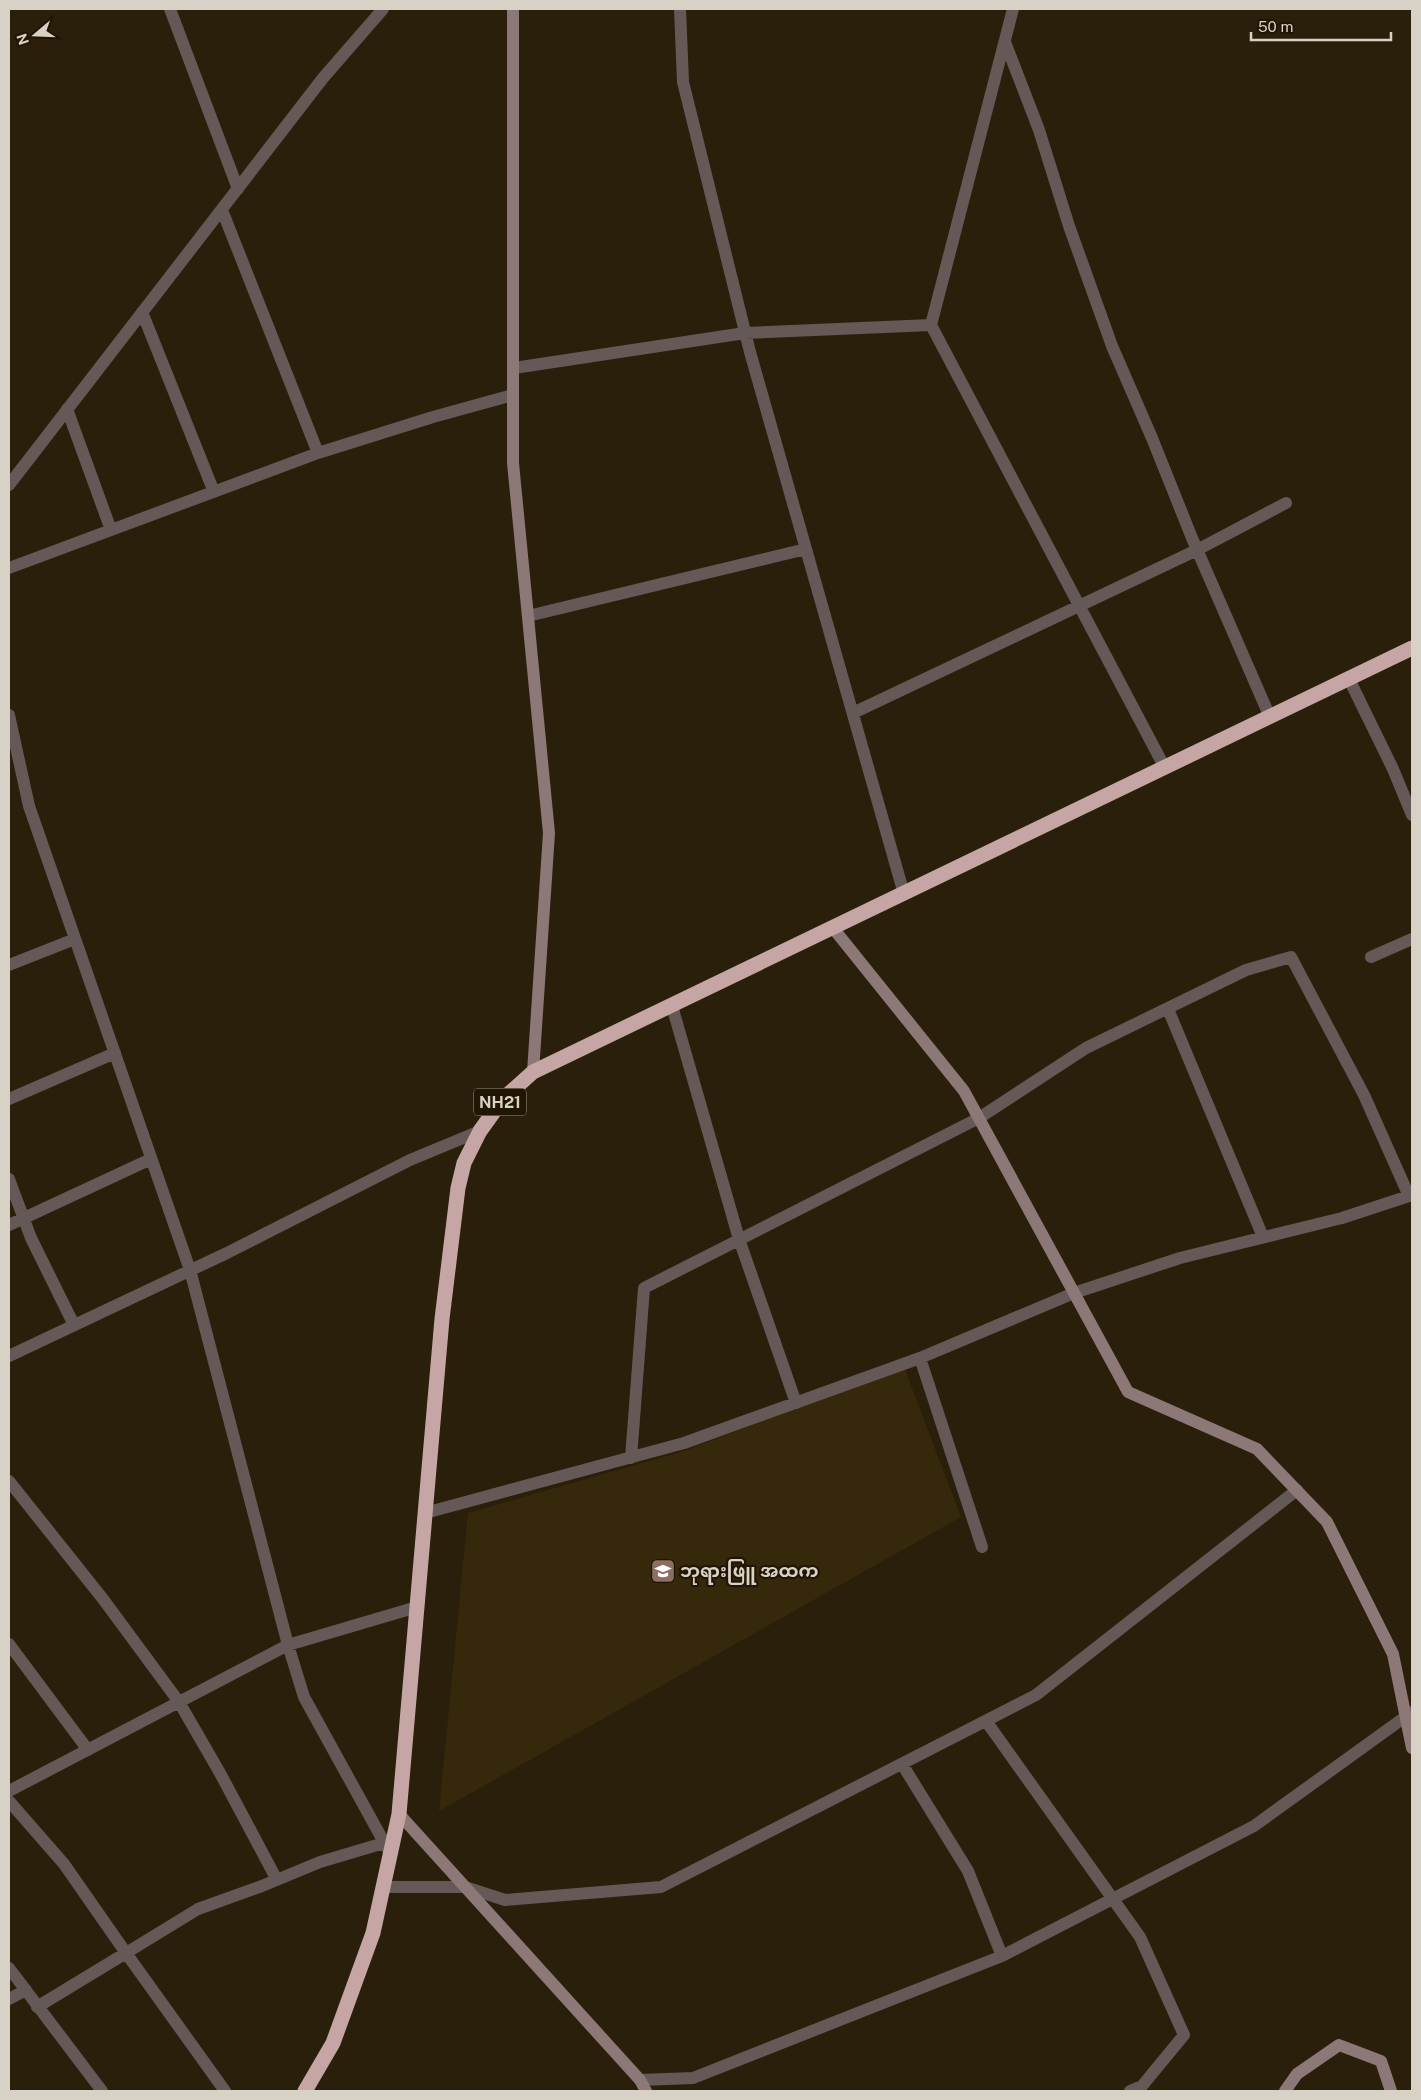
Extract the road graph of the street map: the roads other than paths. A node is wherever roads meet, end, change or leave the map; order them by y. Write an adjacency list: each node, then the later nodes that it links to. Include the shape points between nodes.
1 (170, 9): 7 (street)
2 (383, 9): 7 (street, via 323,78)
3 (513, 9): 12 (street)
4 (680, 9): 11 (street, via 683,82)
5 (1013, 9): 6 (street)
6 (1005, 42): 10 (street); 21 (street, via 1039,130 1112,346)
7 (238, 189): 8 (street)
8 (222, 210): 9 (street); 15 (street)
9 (142, 312): 14 (street); 17 (street)
10 (931, 325): 11 (street); 23 (street)
11 (745, 333): 12 (street); 20 (street)
12 (514, 368): 13 (street)
13 (513, 395): 15 (street); 24 (street, via 513,464)
14 (67, 409): 16 (street); 19 (street)
15 (318, 453): 17 (street)
16 (9, 485)
17 (214, 492): 19 (street)
18 (1286, 503): 21 (street)
19 (110, 530): 22 (street)
20 (806, 549): 24 (street); 27 (street)
21 (1197, 550): 23 (street); 29 (street)
22 (9, 568)
23 (1080, 605): 27 (street); 30 (street)
24 (528, 616): 41 (street, via 549,833)
25 (1412, 648): 26 (highway, NH21)
26 (1349, 679): 29 (highway, NH21); 31 (street)
27 (853, 713): 32 (street)
28 (9, 715): 34 (street, via 29,806)
29 (1270, 717): 30 (highway, NH21)
30 (1166, 768): 32 (highway, NH21)
31 (1412, 815)
32 (904, 894): 33 (highway, NH21)
33 (833, 928): 38 (highway, NH21); 43 (street, via 964,1091)
34 (75, 939): 37 (street); 40 (street)
35 (1412, 939): 36 (street)
36 (1372, 957)
37 (9, 966)
38 (672, 1006): 41 (highway, NH21); 51 (street)
39 (1168, 1009): 43 (street, via 1086,1048); 47 (street, via 1246,970 1291,956 1364,1095); 50 (street)
40 (115, 1053): 42 (street); 45 (street)
41 (534, 1072): 44 (highway, NH21, via 503,1099)
42 (9, 1099)
43 (979, 1118): 51 (street); 53 (street)
44 (480, 1131): 52 (street, via 410,1160); 61 (highway, NH21, via 464,1163 458,1188 442,1320)
45 (151, 1159): 48 (street); 52 (street)
46 (9, 1179): 48 (street)
47 (1411, 1195): 50 (street, via 1342,1218)
48 (23, 1218): 49 (street); 54 (street)
49 (9, 1225)
50 (1263, 1237): 53 (street, via 1180,1258)
51 (739, 1239): 57 (street); 58 (street, via 644,1288)
52 (190, 1270): 54 (street); 65 (street)
53 (1074, 1293): 56 (street); 60 (street, via 1128,1392 1258,1449)
54 (74, 1325): 55 (street)
55 (9, 1356)
56 (920, 1358): 57 (street); 62 (street)
57 (796, 1403): 58 (street, via 684,1443)
58 (631, 1458): 61 (street)
59 (9, 1481): 66 (street, via 103,1599)
60 (1297, 1490): 67 (street, via 1327,1522 1389,1645); 68 (street, via 1036,1695)
61 (425, 1513): 63 (highway, NH21)
62 (982, 1548)
63 (417, 1607): 65 (street); 74 (highway, NH21)
64 (9, 1644): 70 (street)
65 (288, 1645): 66 (street); 75 (street, via 304,1697)
66 (179, 1702): 70 (street); 76 (street)
67 (1409, 1714): 69 (street); 79 (street, via 1254,1826)
68 (986, 1721): 71 (street); 79 (street)
69 (1412, 1748)
70 (88, 1750): 72 (street)
71 (902, 1764): 78 (street, via 661,1887 505,1900); 81 (street, via 968,1871)
72 (9, 1791)
73 (9, 1801): 80 (street, via 64,1864)
74 (399, 1814): 75 (highway, NH21); 78 (street)
75 (387, 1848): 76 (street, via 320,1862); 77 (highway, NH21)
76 (277, 1880): 80 (street, via 198,1909)
77 (383, 1887): 78 (street); 89 (highway, NH21, via 373,1933 333,2043)
78 (464, 1887): 86 (street)
79 (1113, 1899): 81 (street); 90 (street, via 1140,1937 1184,2035 1142,2086)
80 (126, 1953): 85 (street); 88 (street)
81 (1002, 1956): 86 (street, via 693,2078)
82 (9, 1968): 83 (street)
83 (26, 1990): 84 (street); 85 (street)
84 (9, 1999)
85 (37, 2007): 87 (street)
86 (643, 2086)
87 (102, 2091)
88 (225, 2091)
89 (305, 2091)
90 (1130, 2091)
91 (1285, 2091): 92 (street, via 1297,2074 1339,2045 1381,2061)
92 (1391, 2091)

